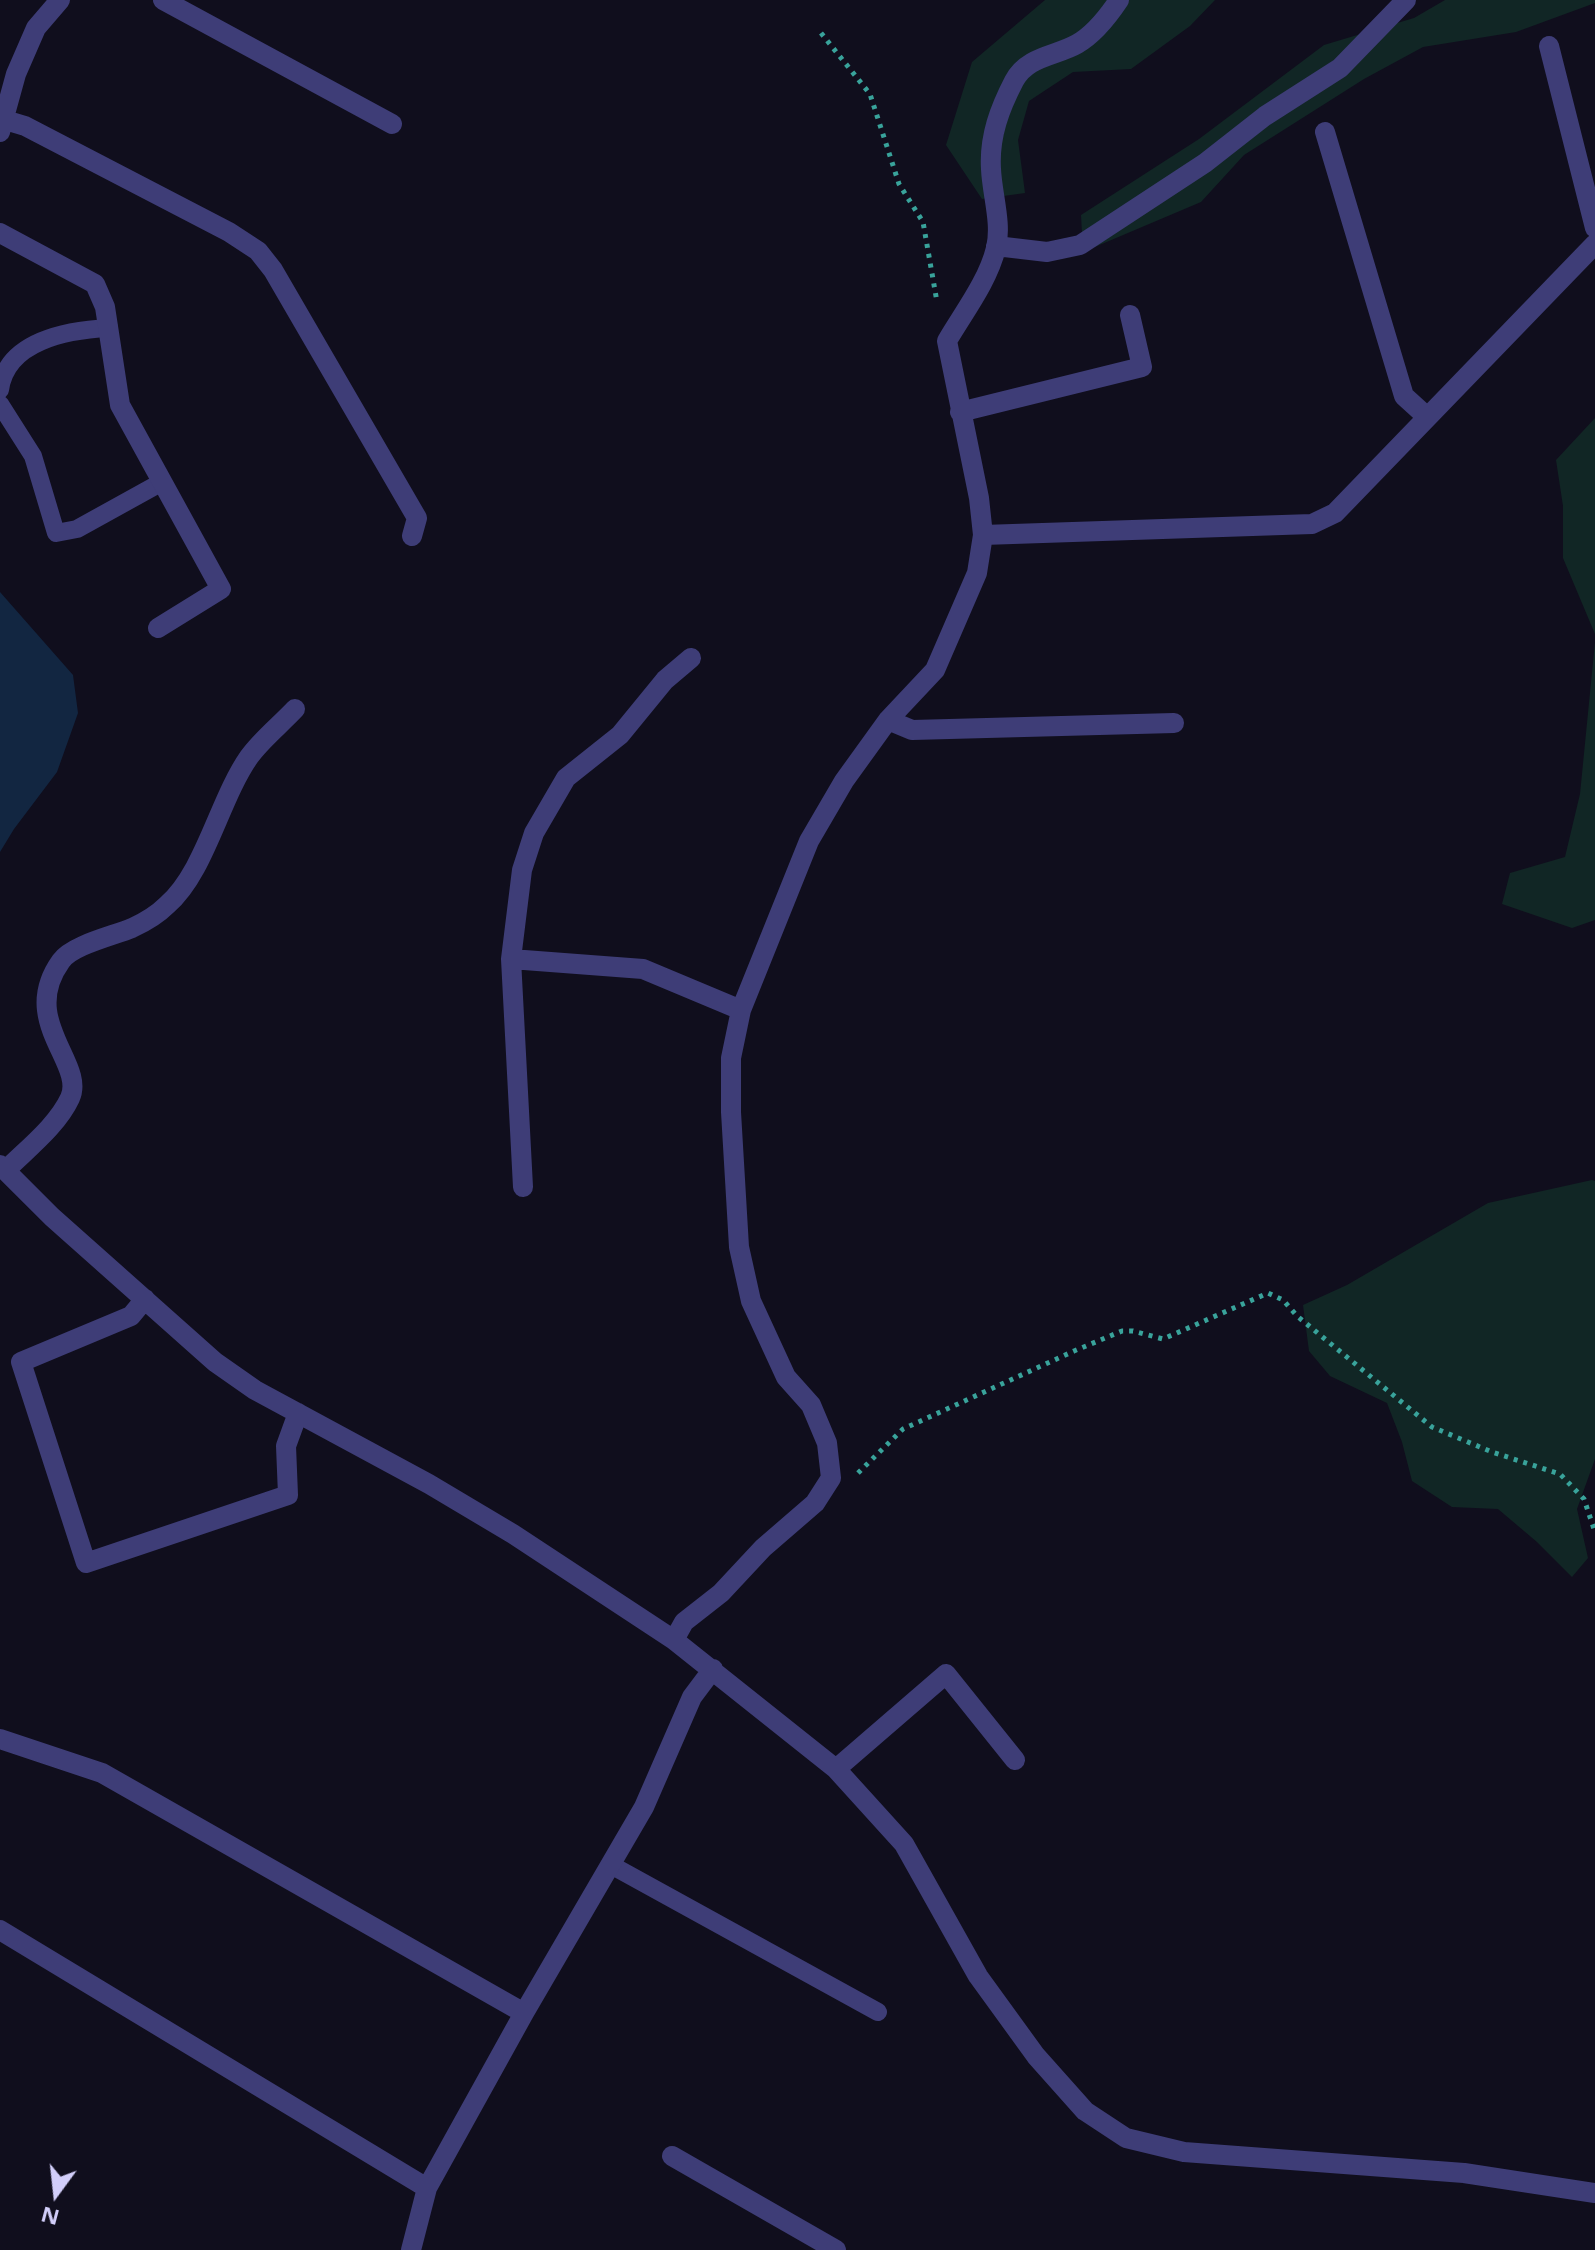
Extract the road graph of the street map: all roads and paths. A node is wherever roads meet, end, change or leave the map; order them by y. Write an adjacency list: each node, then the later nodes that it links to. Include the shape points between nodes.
1 (60, 0): 8 (street, via 36,28)
2 (163, 0): 7 (street)
3 (1119, 0): 13 (street, via 1078,44 1038,59 1017,76 995,119 991,165)
4 (1406, 0): 13 (street, via 1340,68 1080,245 1047,252)
5 (821, 33): 16 (path, via 870,94 899,184 923,222)
6 (1549, 46): 10 (street)
7 (392, 124)
8 (2, 126): 23 (street, via 25,126 258,251 417,518)
9 (1325, 132): 20 (street, via 1404,396)
10 (1595, 228)
11 (0, 233): 15 (street, via 95,284)
12 (1595, 244): 20 (street)
13 (996, 246): 16 (street)
14 (1130, 315): 19 (street, via 1142,367)
15 (109, 328): 17 (lane, via 77,330 25,347 2,374); 21 (street, via 120,405)
16 (947, 341): 19 (street)
17 (0, 390)
18 (0, 404): 21 (lane, via 33,456 56,533 77,529)
19 (960, 412): 22 (street)
20 (1426, 416): 22 (street, via 1335,513 1312,524)
21 (162, 482): 24 (street, via 221,589)
22 (983, 535): 27 (street, via 977,573 935,670)
23 (412, 536)
24 (158, 628)
25 (691, 658): 29 (street, via 665,680 620,735 566,778 534,833 522,870)
26 (295, 709): 31 (street, via 249,756 189,879 168,905 135,927 62,959 49,985 47,1021 72,1077 71,1096 50,1126)
27 (888, 720): 28 (street, via 912,730); 30 (street, via 809,841)
28 (1174, 723)
29 (511, 959): 30 (street, via 643,969); 32 (street)
30 (741, 1010): 35 (street, via 731,1058 739,1247 751,1301 786,1377 811,1405 827,1443)
31 (3, 1167): 33 (street)
32 (523, 1187)
33 (145, 1299): 34 (street, via 215,1362); 34 (street, via 131,1316 21,1362 86,1563 288,1495 286,1446)
34 (298, 1413): 37 (street, via 513,1534)
35 (831, 1478): 36 (path, via 848,1479 863,1470 903,1429 1074,1351 1122,1331 1163,1339 1268,1293 1283,1300 1432,1427 1560,1474 1584,1499); 37 (street, via 815,1503 684,1622)
36 (1595, 1532)
37 (674, 1640): 38 (street)
38 (713, 1669): 41 (street); 42 (street, via 692,1697 644,1807)
39 (0, 1739): 45 (street, via 102,1773)
40 (1015, 1760): 41 (street, via 946,1674)
41 (836, 1769): 48 (street, via 904,1844 978,1976 1036,2056 1085,2111 1126,2138 1184,2152 1464,2173)
42 (611, 1865): 44 (lane); 45 (street)
43 (0, 1930): 47 (street)
44 (878, 2012)
45 (524, 2013): 47 (street)
46 (672, 2156): 50 (street)
47 (427, 2188): 49 (street)
48 (1595, 2193)
49 (411, 2250)
50 (836, 2250)

